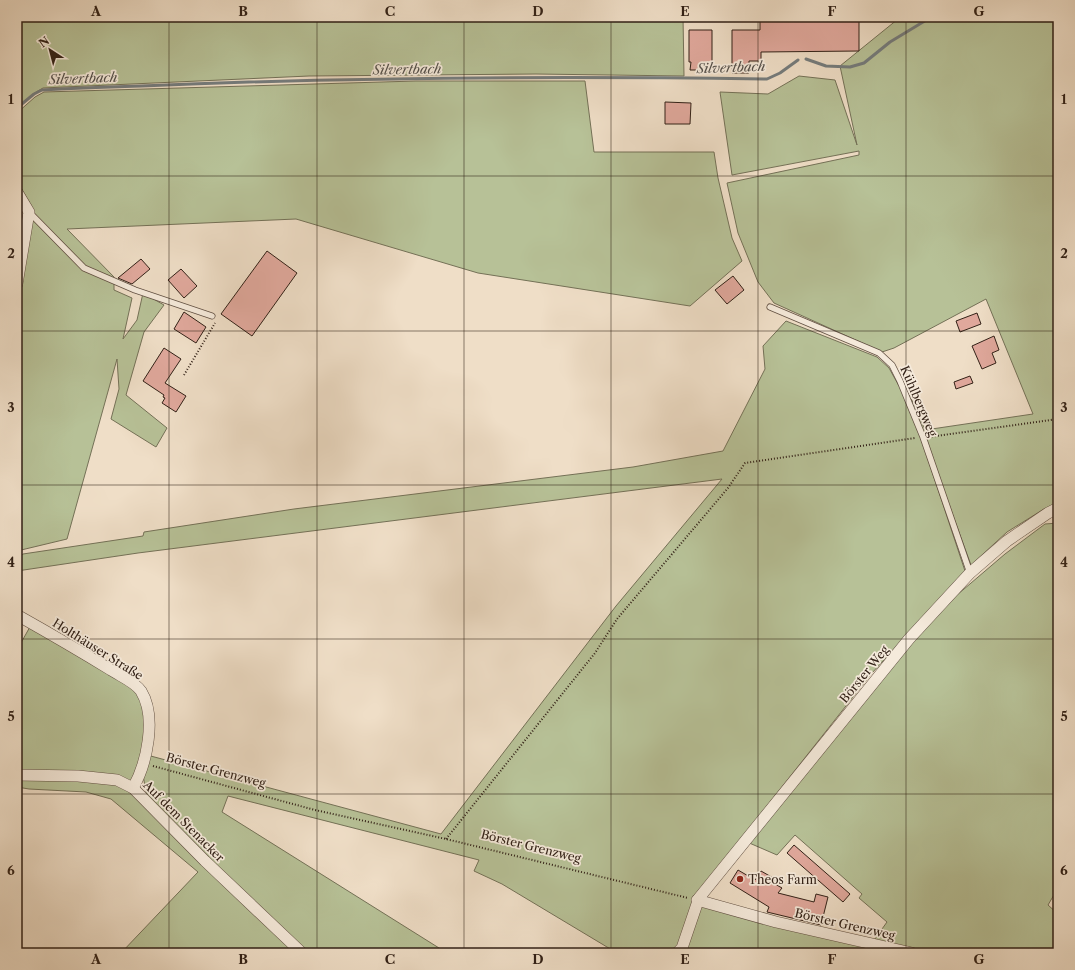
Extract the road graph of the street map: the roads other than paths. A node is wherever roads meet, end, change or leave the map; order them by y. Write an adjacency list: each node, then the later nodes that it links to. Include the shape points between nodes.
1 (17, 192): 2 (street)
2 (29, 212): 3 (street); 5 (lane, via 84,268 135,290)
3 (17, 284)
4 (770, 306): 7 (lane, Kühlbergweg, via 879,353 892,365 923,438)
5 (212, 316)
6 (1058, 508): 7 (street, Börster Weg, via 1007,541)
7 (970, 573): 11 (street, Börster Weg, via 909,639)
8 (17, 615): 10 (street, Holthäuser Straße, via 74,647 140,690 145,699 149,721 143,764)
9 (17, 775): 10 (street, Auf dem Stenacker, via 78,776 117,780)
10 (133, 788): 12 (street, Auf dem Stenacker)
11 (697, 900): 13 (street, via 684,943); 14 (street, Börster Grenzweg, via 776,922)
12 (302, 953)
13 (677, 953)
14 (912, 953)

